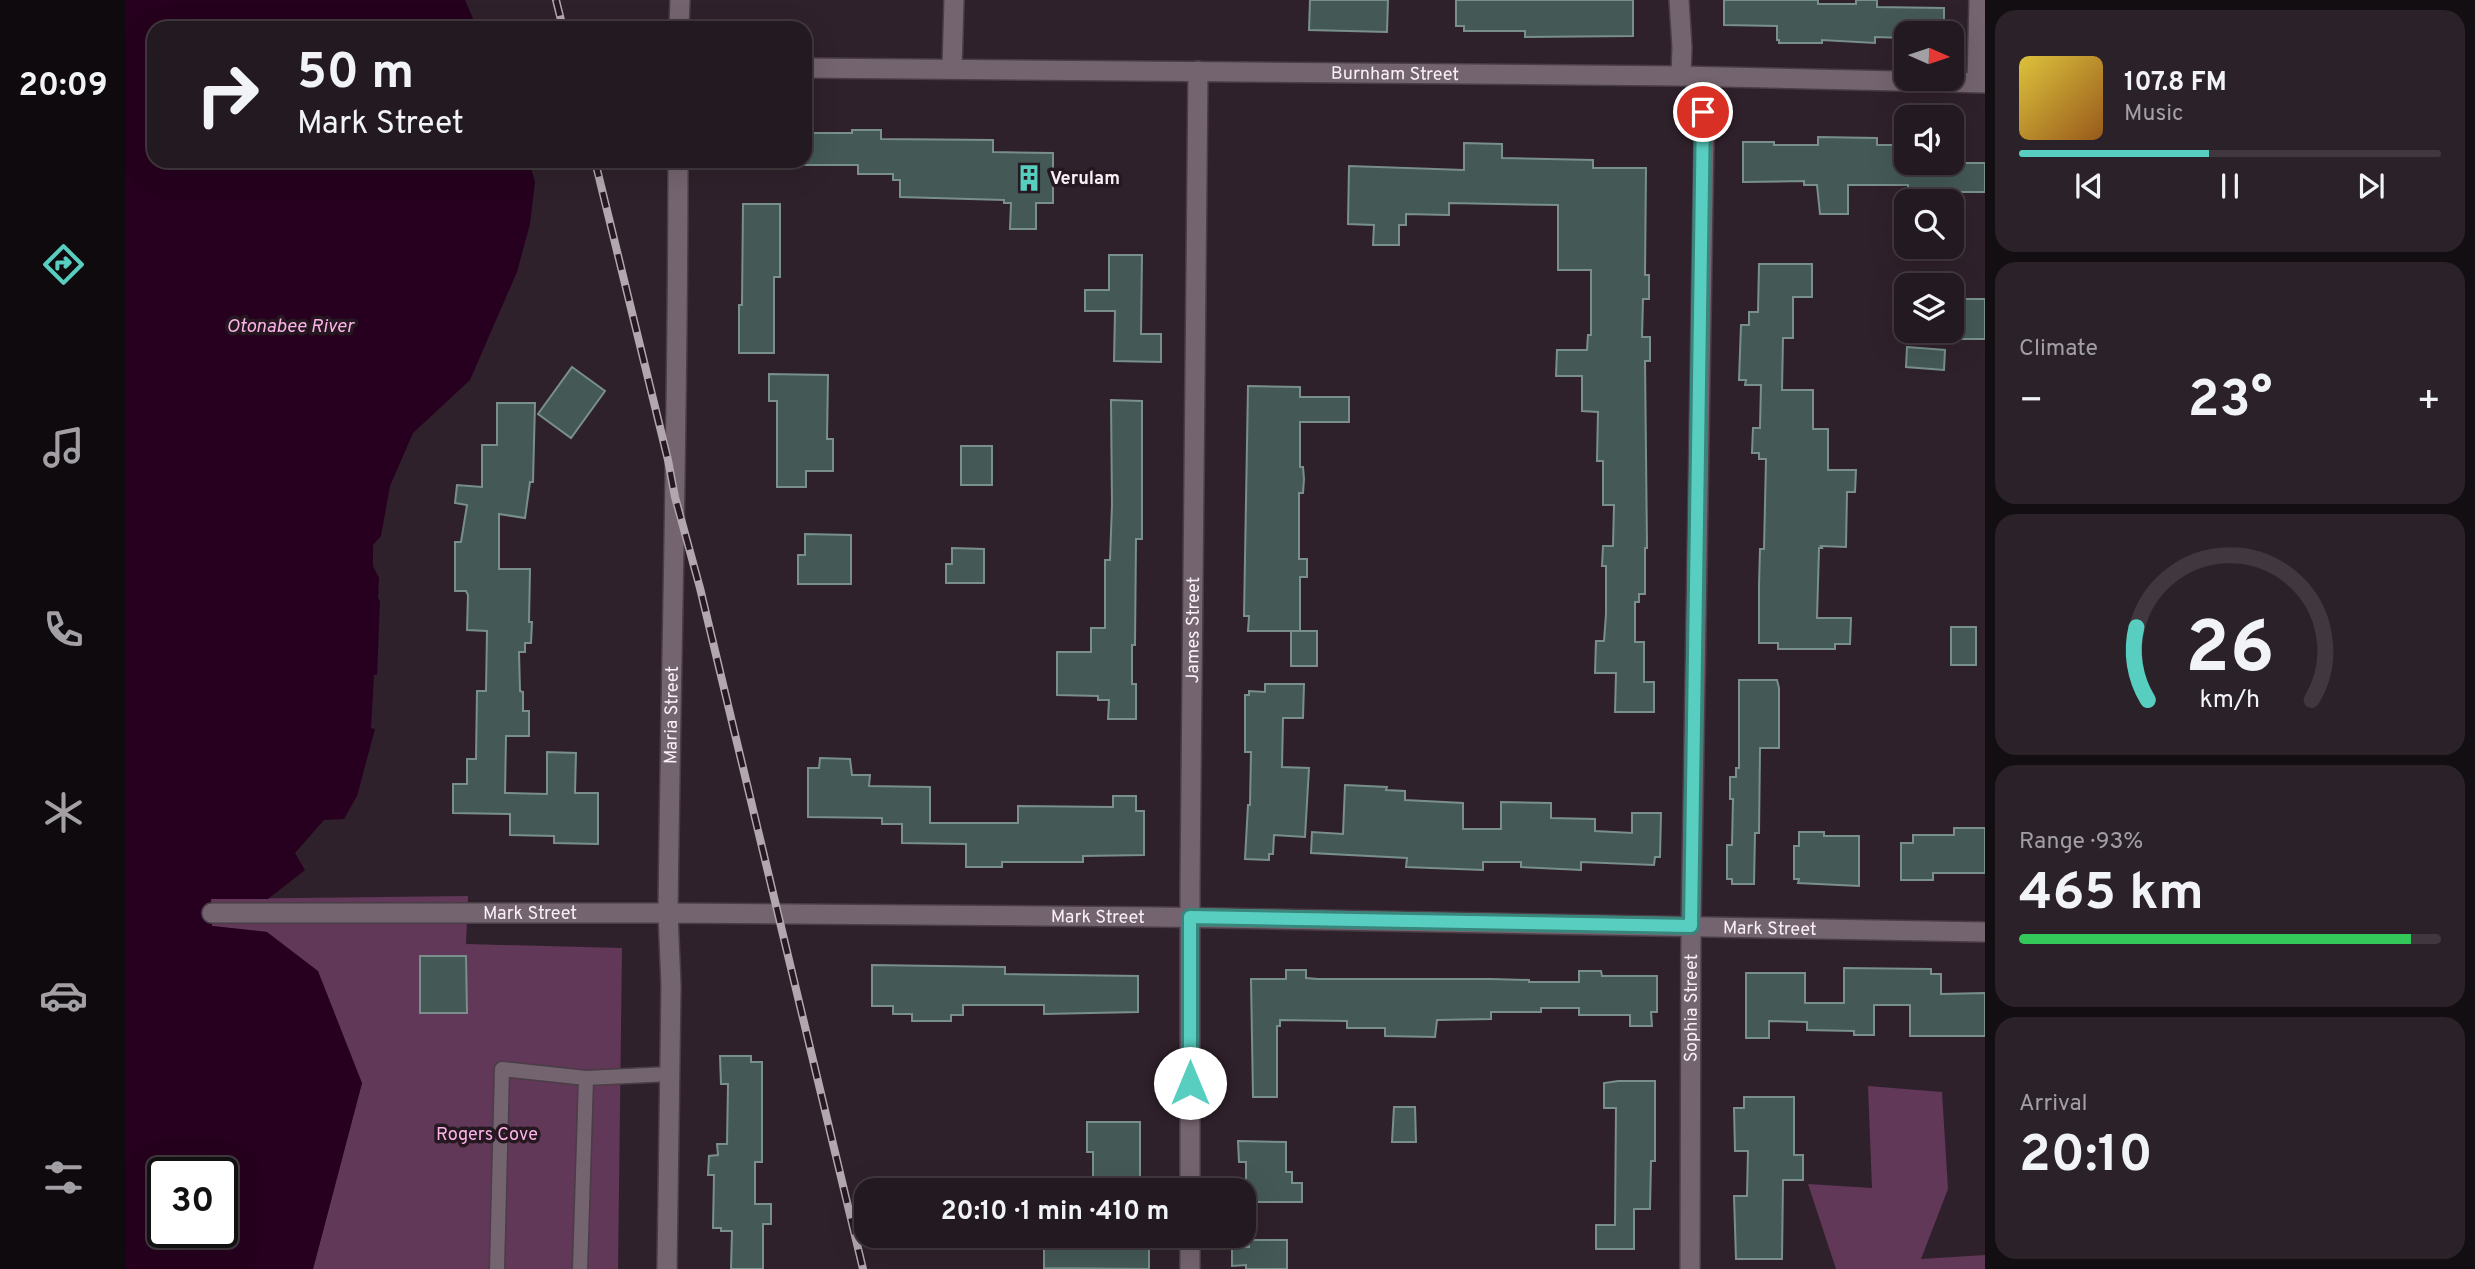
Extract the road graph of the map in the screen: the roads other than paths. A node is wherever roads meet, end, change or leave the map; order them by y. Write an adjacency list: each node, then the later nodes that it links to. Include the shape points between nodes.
1 (680, 0): 5 (street)
2 (954, 0): 7 (street)
3 (1679, 0): 9 (street)
4 (1979, 0): 11 (street)
5 (679, 21)
6 (812, 68): 7 (street, Burnham Street)
7 (952, 69): 8 (street, Burnham Street)
8 (1198, 71): 9 (street, Burnham Street); 15 (street, James Street)
9 (1681, 76): 10 (street, Burnham Street)
10 (1704, 77): 11 (street, Burnham Street); 16 (street, Sophia Street)
11 (1981, 82)
12 (678, 168): 14 (street, Maria Street)
13 (212, 913): 14 (street, Mark Street)
14 (668, 913): 15 (street, Mark Street); 18 (street, Maria Street)
15 (1190, 917): 16 (street, Mark Street); 20 (street, James Street)
16 (1691, 926): 17 (street, Mark Street); 26 (street, Sophia Street)
17 (1985, 932)
18 (670, 1074): 19 (lane); 24 (street, Maria Street)
19 (586, 1078): 22 (lane, via 502,1069); 23 (lane)
20 (1190, 1178)
21 (1190, 1248): 25 (street)
22 (497, 1269)
23 (580, 1269)
24 (667, 1269)
25 (1190, 1269)
26 (1690, 1269)

